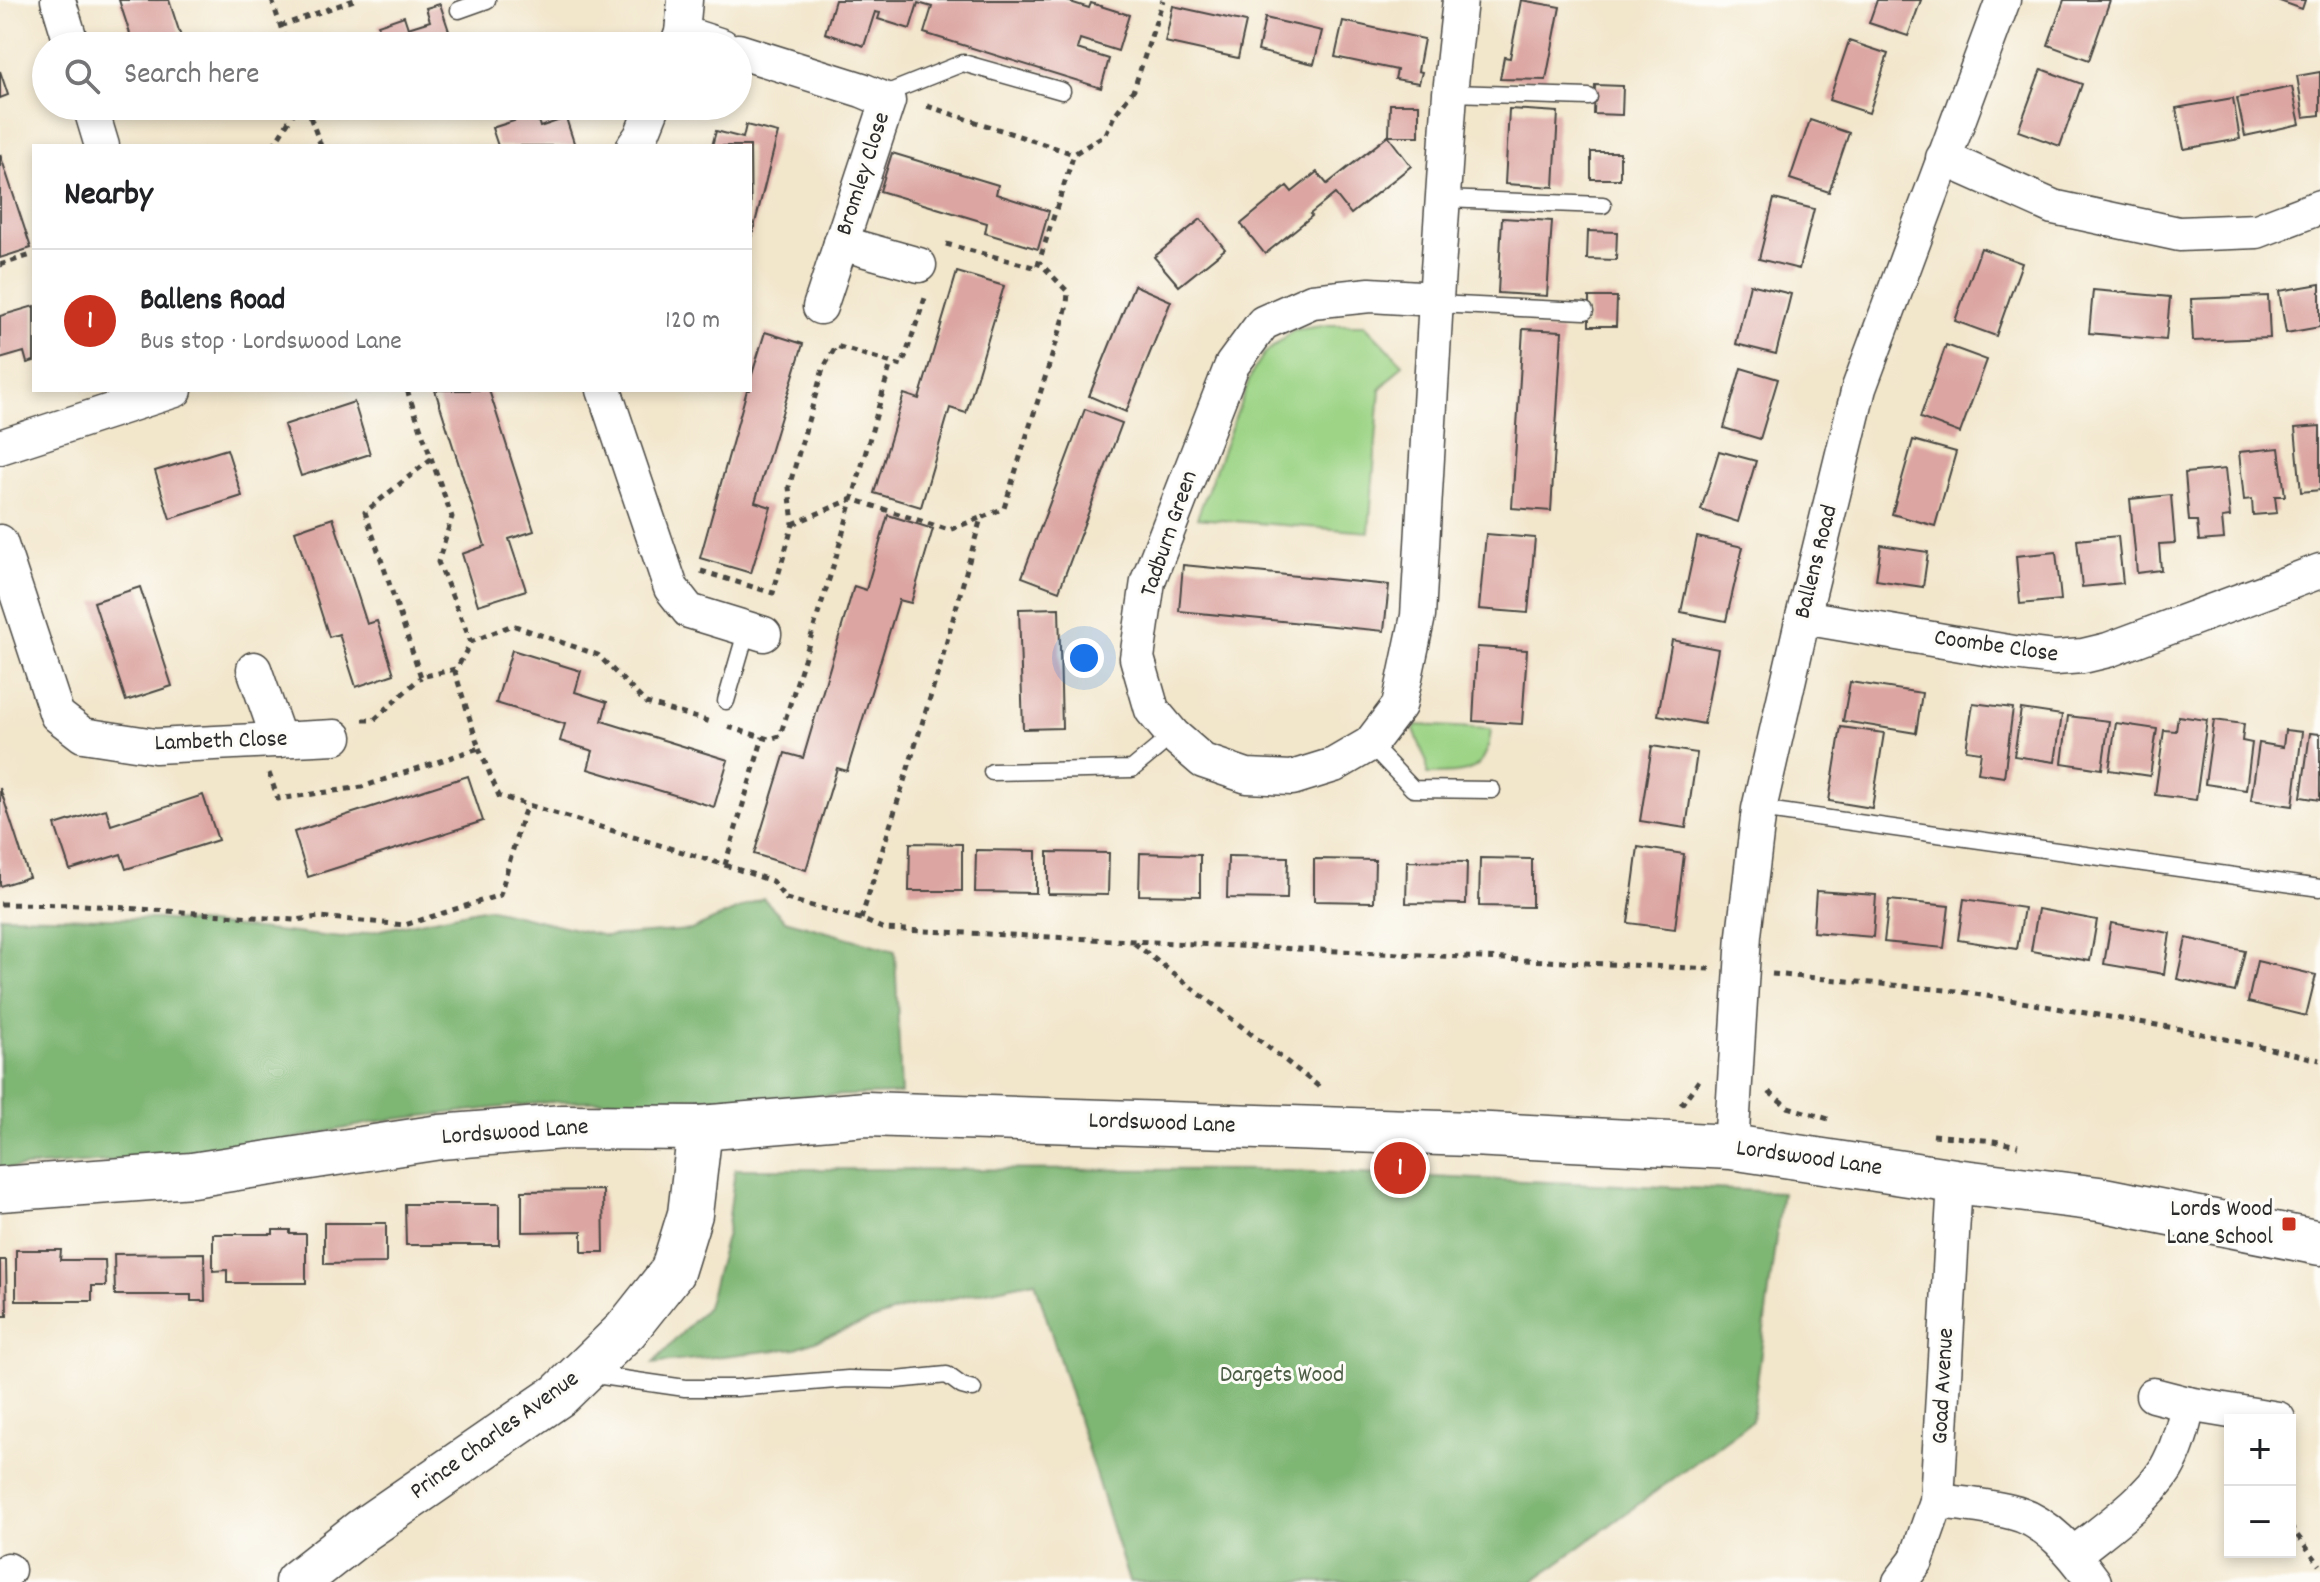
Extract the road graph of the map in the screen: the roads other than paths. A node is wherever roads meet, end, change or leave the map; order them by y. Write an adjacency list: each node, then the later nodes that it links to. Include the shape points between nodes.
1 (58, 0): 6 (street)
2 (487, 0): 5 (lane)
3 (1460, 0): 9 (street, Tadburn Green)
4 (2003, 0): 16 (street, Ballens Road)
5 (459, 10)
6 (68, 32)
7 (752, 56): 11 (street, Bromley Close)
8 (1062, 91): 11 (lane, via 963,63)
9 (1450, 93): 10 (lane); 17 (street, Tadburn Green)
10 (1589, 97)
11 (883, 99): 20 (street, Bromley Close)
12 (94, 120): 14 (street)
13 (647, 120): 15 (street)
14 (101, 144)
15 (635, 144)
16 (1943, 158): 19 (street, via 2053,207 2179,234 2257,231); 30 (street, Ballens Road, via 1859,388)
17 (1444, 199): 18 (lane); 22 (street, Tadburn Green)
18 (1603, 205)
19 (2320, 207)
20 (841, 243): 21 (street); 23 (street, Bromley Close)
21 (928, 272)
22 (1436, 301): 24 (lane); 34 (street, Tadburn Green, via 1370,295 1312,301 1263,323 1232,365 1148,581 1137,658 1152,710); 37 (street, Tadburn Green, via 1418,616 1399,706)
23 (820, 307)
24 (1585, 311)
25 (605, 392): 31 (street, via 671,588 689,611)
26 (156, 393): 27 (street)
27 (0, 447)
28 (0, 542): 36 (street, Lambeth Close, via 57,715 83,735 155,746)
29 (2320, 571): 30 (street, Coombe Close, via 2083,656 2023,654)
30 (1803, 617): 40 (street, Ballens Road)
31 (756, 631): 33 (lane)
32 (254, 669): 36 (street)
33 (726, 701)
34 (1173, 735): 37 (street, Tadburn Green, via 1203,761 1247,776 1292,778 1334,765); 38 (lane, via 1132,769)
35 (327, 737): 36 (street, Lambeth Close)
36 (268, 740)
37 (1370, 744): 39 (lane, via 1413,789)
38 (992, 772)
39 (1492, 790)
40 (1759, 809): 41 (lane); 43 (street, Ballens Road)
41 (2320, 888)
42 (700, 1128): 43 (street, Lordswood Lane, via 866,1114); 45 (street, Lordswood Lane, via 563,1127 440,1137 192,1175); 47 (street, Prince Charles Avenue, via 690,1214 672,1272)
43 (1731, 1147): 44 (street, Lordswood Lane)
44 (1955, 1181): 46 (street, Lordswood Lane, via 2099,1199); 52 (street, Goad Avenue)
45 (0, 1189)
46 (2320, 1243)
47 (583, 1373): 48 (lane, via 685,1388 947,1375); 54 (street, Prince Charles Avenue)
48 (973, 1389)
49 (2153, 1395): 50 (street)
50 (2188, 1404): 51 (street); 53 (street, via 2166,1469 2135,1504)
51 (2248, 1414)
52 (1937, 1501): 53 (street, via 2014,1512 2039,1524); 55 (street, Goad Avenue, via 1916,1561)
53 (2074, 1554): 56 (street)
54 (297, 1582)
55 (1900, 1582)
56 (2094, 1582)

